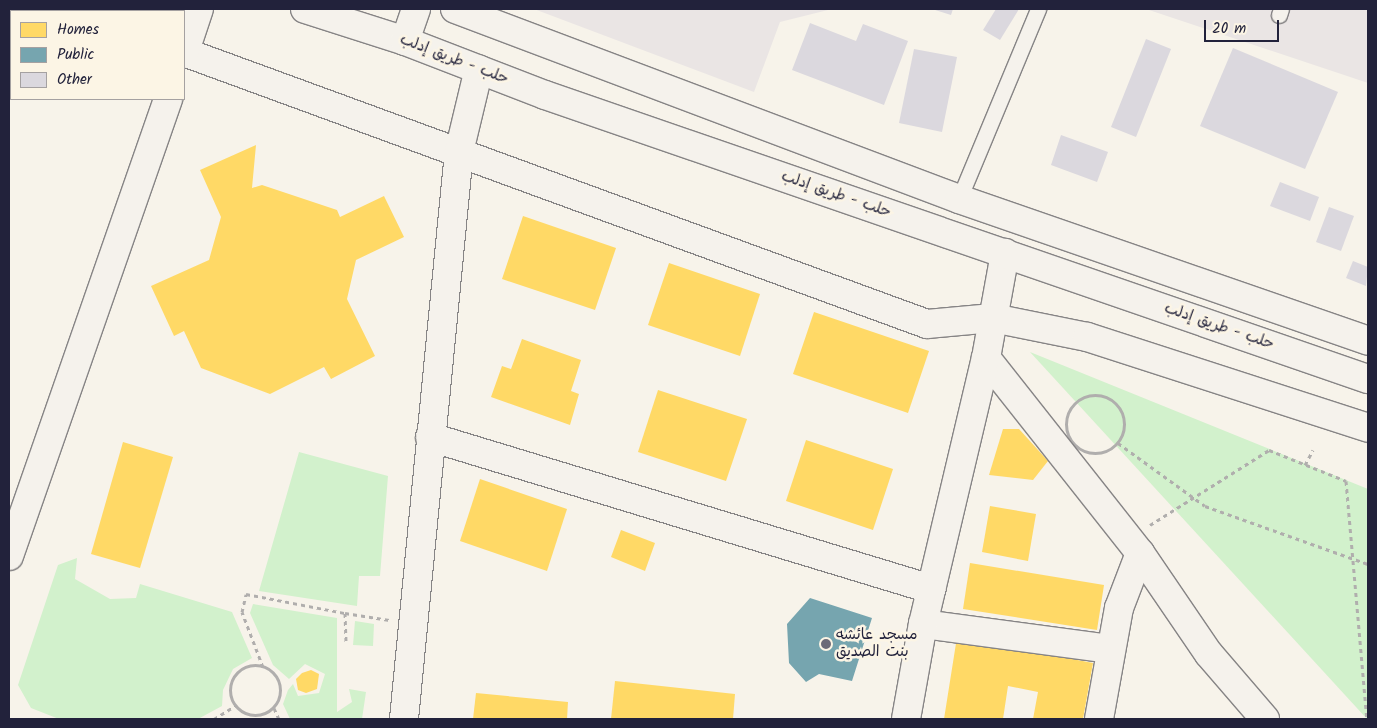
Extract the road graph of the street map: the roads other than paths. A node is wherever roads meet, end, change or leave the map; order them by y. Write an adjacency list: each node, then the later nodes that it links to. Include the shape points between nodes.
1 (198, 9): 7 (street)
2 (305, 9): 6 (street, حلب - طريق إدلب)
3 (416, 9): 6 (street)
4 (455, 9): 12 (street)
5 (1038, 9): 12 (lane)
6 (405, 41): 9 (street, حلب - طريق إدلب)
7 (185, 50)
8 (185, 53): 11 (street)
9 (479, 69): 11 (street); 13 (street, حلب - طريق إدلب, via 545,95)
10 (168, 100): 21 (street)
11 (459, 152): 14 (street, via 927,324); 19 (street)
12 (959, 199): 15 (street)
13 (1005, 253): 14 (street); 17 (street, حلب - طريق إدلب)
14 (994, 318): 16 (street); 18 (street, via 1087,337)
15 (1368, 341)
16 (986, 358): 20 (street); 22 (street)
17 (1368, 379)
18 (1368, 428)
19 (430, 437): 22 (street); 25 (street)
20 (1140, 553): 24 (street, via 1119,608); 28 (street, via 1209,654)
21 (9, 556)
22 (931, 589): 23 (street)
23 (923, 624): 24 (street); 26 (street)
24 (1110, 649): 27 (street)
25 (404, 719)
26 (906, 719)
27 (1099, 719)
28 (1265, 719)

